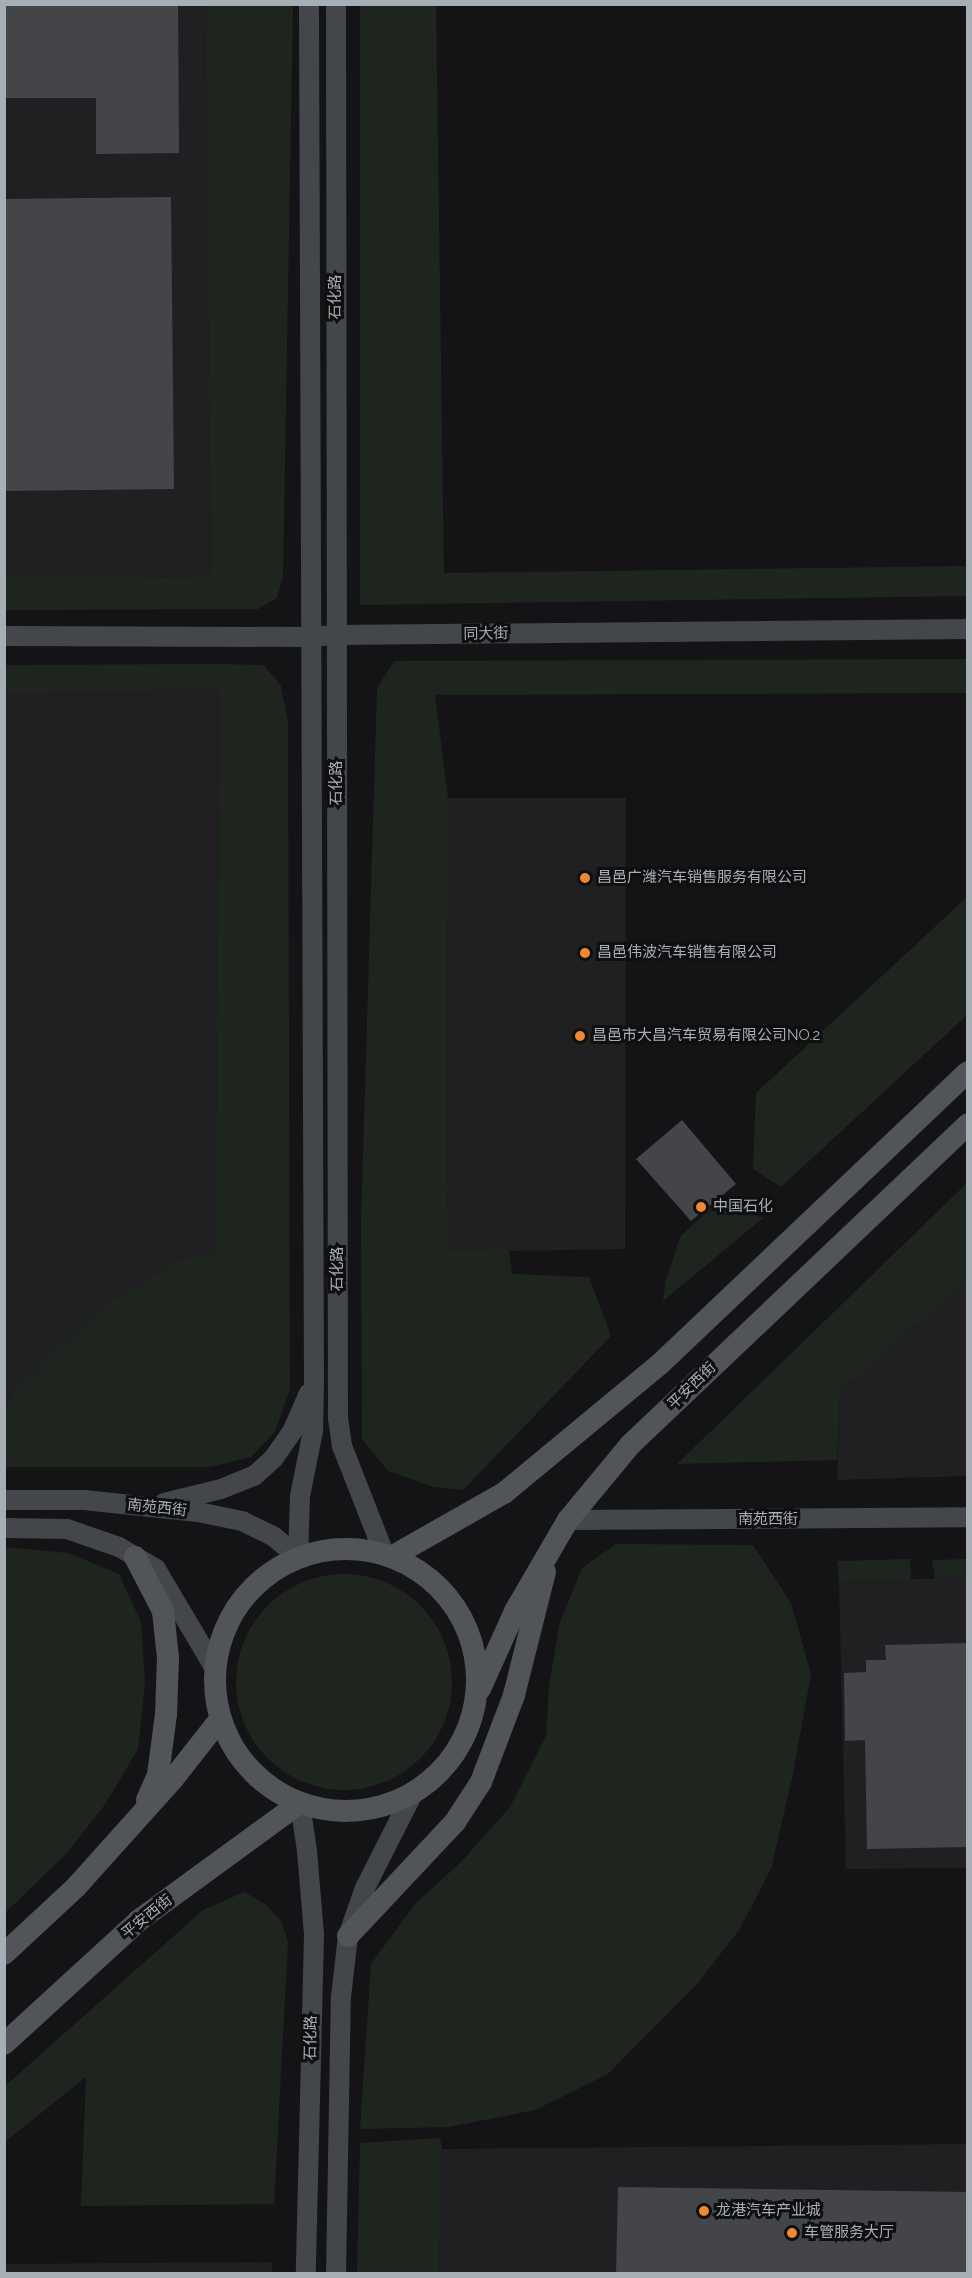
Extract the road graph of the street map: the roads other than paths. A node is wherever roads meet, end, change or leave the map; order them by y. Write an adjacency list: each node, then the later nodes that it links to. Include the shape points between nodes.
1 (309, 4): 6 (main road, 石化路)
2 (336, 4): 4 (main road, 石化路)
3 (968, 629): 4 (main road, 同大街)
4 (337, 635): 6 (main road, 同大街); 16 (main road, 石化路, via 338,1418 342,1446)
5 (4, 636): 6 (main road, 同大街)
6 (312, 638): 9 (main road, 石化路)
7 (968, 1072): 16 (main road, via 660,1364 504,1493)
8 (968, 1124): 13 (main road, 平安西街, via 630,1445)
9 (314, 1382): 11 (main road, via 293,1430 273,1459 254,1476 221,1489); 18 (main road, 石化路, via 313,1431 300,1496)
10 (4, 1500): 11 (main road, 南苑西街, via 84,1500)
11 (149, 1507): 18 (main road, 南苑西街, via 242,1521 273,1536)
12 (968, 1517): 13 (main road, 南苑西街)
13 (568, 1520): 15 (main road, 平安西街)
14 (4, 1528): 17 (main road, via 67,1529 119,1547)
15 (550, 1551): 20 (main road, 平安西街, via 514,1611); 25 (main road, via 514,1695 481,1782 455,1822)
16 (388, 1555): 18 (main road, via 331,1549); 20 (main road, via 431,1578 459,1611 476,1652)
17 (135, 1557): 19 (main road, via 156,1569); 24 (main road, via 163,1611 168,1658 158,1775)
18 (298, 1557): 19 (main road, via 260,1579 238,1604 222,1634)
19 (214, 1667): 21 (main road)
20 (477, 1695): 22 (main road, via 466,1734 450,1760)
21 (220, 1719): 23 (main road, via 244,1762 265,1784); 24 (main road)
22 (413, 1793): 23 (main road, via 367,1809 338,1811); 25 (main road, via 365,1888)
23 (300, 1803): 27 (main road, 平安西街, via 138,1921); 28 (main road, 石化路, via 314,1935)
24 (140, 1818): 26 (main road, via 76,1887)
25 (348, 1936): 29 (main road, via 341,1997)
26 (4, 1954)
27 (4, 2044)
28 (306, 2274)
29 (336, 2274)

